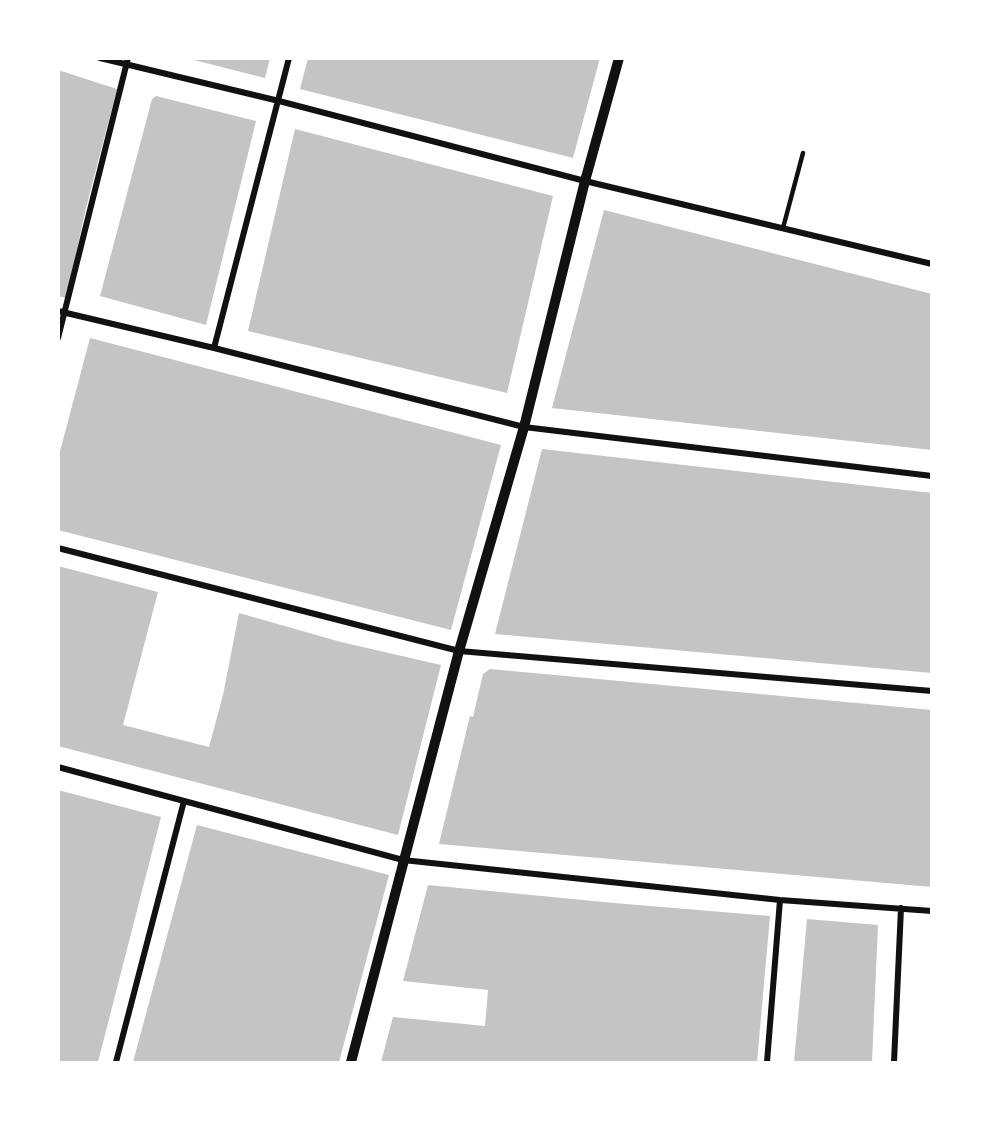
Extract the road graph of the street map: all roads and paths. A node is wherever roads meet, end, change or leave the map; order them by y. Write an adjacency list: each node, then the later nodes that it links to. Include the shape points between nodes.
1 (100, 58): 4 (street)
2 (289, 58): 5 (street)
3 (619, 58): 7 (street)
4 (127, 62): 5 (street); 10 (street)
5 (279, 101): 7 (street); 12 (street)
6 (803, 153): 8 (lane)
7 (585, 181): 8 (street); 13 (street)
8 (783, 228): 9 (street)
9 (932, 264)
10 (62, 311): 11 (street); 12 (street)
11 (58, 338)
12 (214, 348): 13 (street)
13 (524, 427): 14 (street); 16 (street)
14 (932, 477)
15 (58, 548): 16 (street)
16 (459, 651): 17 (street); 20 (street)
17 (932, 691)
18 (58, 767): 19 (street)
19 (184, 801): 20 (street); 24 (street)
20 (403, 860): 21 (street); 25 (street)
21 (780, 900): 22 (street); 26 (street)
22 (901, 909): 23 (street); 27 (street)
23 (932, 910)
24 (116, 1062)
25 (351, 1062)
26 (767, 1062)
27 (894, 1062)

